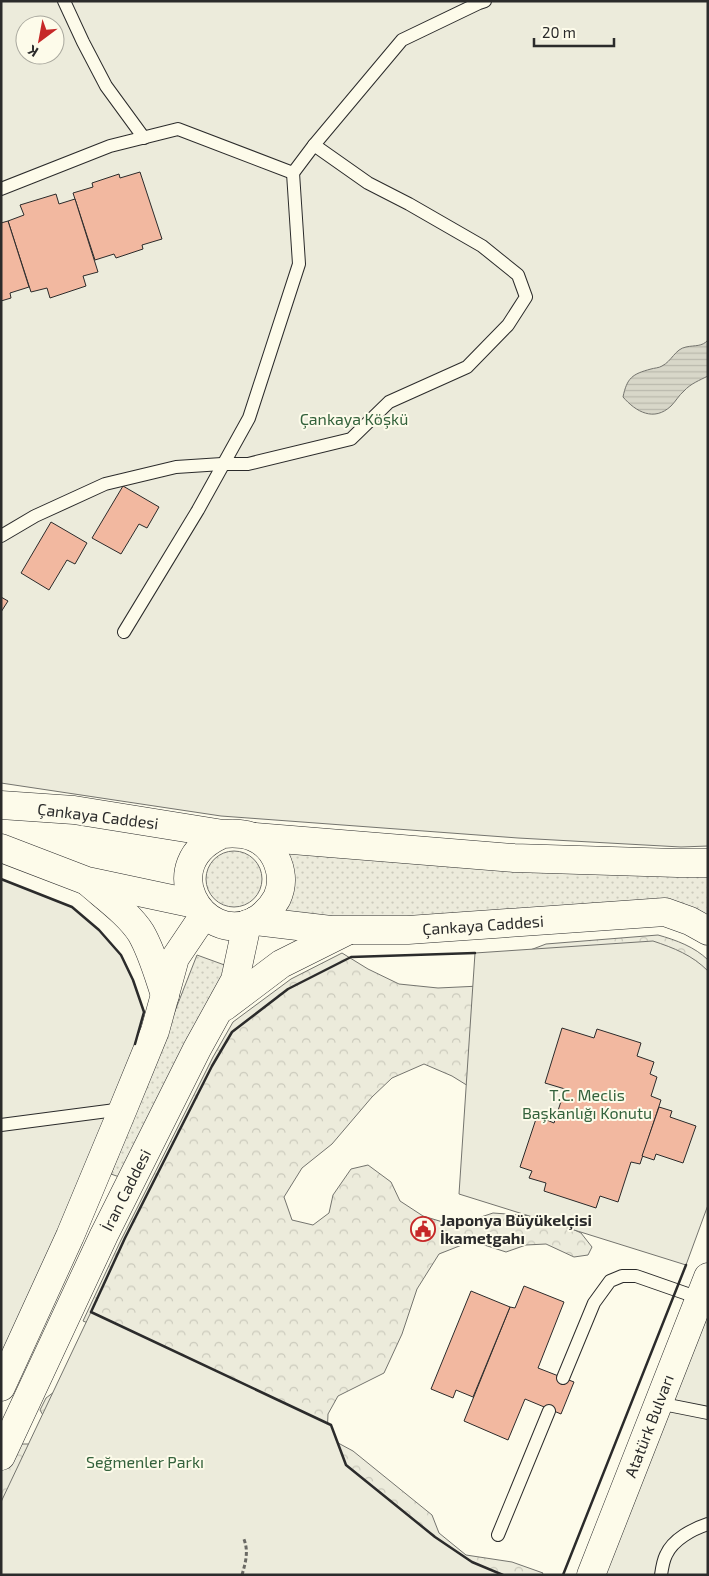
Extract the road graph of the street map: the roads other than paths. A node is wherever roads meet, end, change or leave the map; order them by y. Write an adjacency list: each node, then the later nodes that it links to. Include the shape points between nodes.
1 (64, 1): 3 (lane, via 106,86)
2 (485, 1): 4 (lane, via 402,40)
3 (144, 138): 5 (lane, via 178,129); 6 (lane, via 110,146)
4 (314, 145): 5 (lane); 7 (lane, via 368,183 482,246 518,275 526,297 508,326 468,367 389,402 351,438 248,464)
5 (293, 173): 7 (lane, via 299,264 249,418)
6 (1, 189)
7 (222, 464): 8 (lane, via 176,467 105,484 35,516); 9 (lane)
8 (1, 536)
9 (124, 632)
10 (1, 805): 11 (main road, Çankaya Caddesi, via 74,810)
11 (223, 834): 12 (main road, Çankaya Caddesi, via 239,833); 16 (main road, via 198,849 191,862 189,890)
12 (254, 837): 14 (main road, Çankaya Caddesi, via 514,858); 17 (main road, via 268,847 277,860 281,875 280,892 273,906)
13 (1, 848): 15 (main road, Çankaya Caddesi)
14 (708, 863)
15 (87, 881): 16 (main road, Çankaya Caddesi); 20 (main road, via 140,933)
16 (200, 909): 17 (main road, Çankaya Caddesi, via 217,923 231,926); 20 (main road, İran Caddesi, via 175,958)
17 (250, 923): 18 (main road, Çankaya Caddesi); 21 (main road, İran Caddesi, via 235,980)
18 (348, 930): 19 (main road, Çankaya Caddesi, via 408,930 665,912); 21 (main road, via 281,964)
19 (708, 931)
20 (165, 995): 22 (main road, İran Caddesi, via 155,1031)
21 (219, 1011): 30 (main road, İran Caddesi, via 104,1235)
22 (123, 1109): 23 (lane); 26 (main road, İran Caddesi, via 73,1230)
23 (1, 1125)
24 (704, 1287): 25 (lane, via 636,1276 622,1276 610,1281 594,1303); 27 (main road, Atatürk Bulvarı)
25 (563, 1378)
26 (1, 1387)
27 (658, 1403): 29 (lane); 33 (main road, Atatürk Bulvarı)
28 (549, 1411): 32 (lane)
29 (708, 1413)
30 (1, 1456)
31 (708, 1524): 34 (lane, via 690,1531 676,1542 666,1554)
32 (498, 1535)
33 (591, 1575)
34 (661, 1575)

